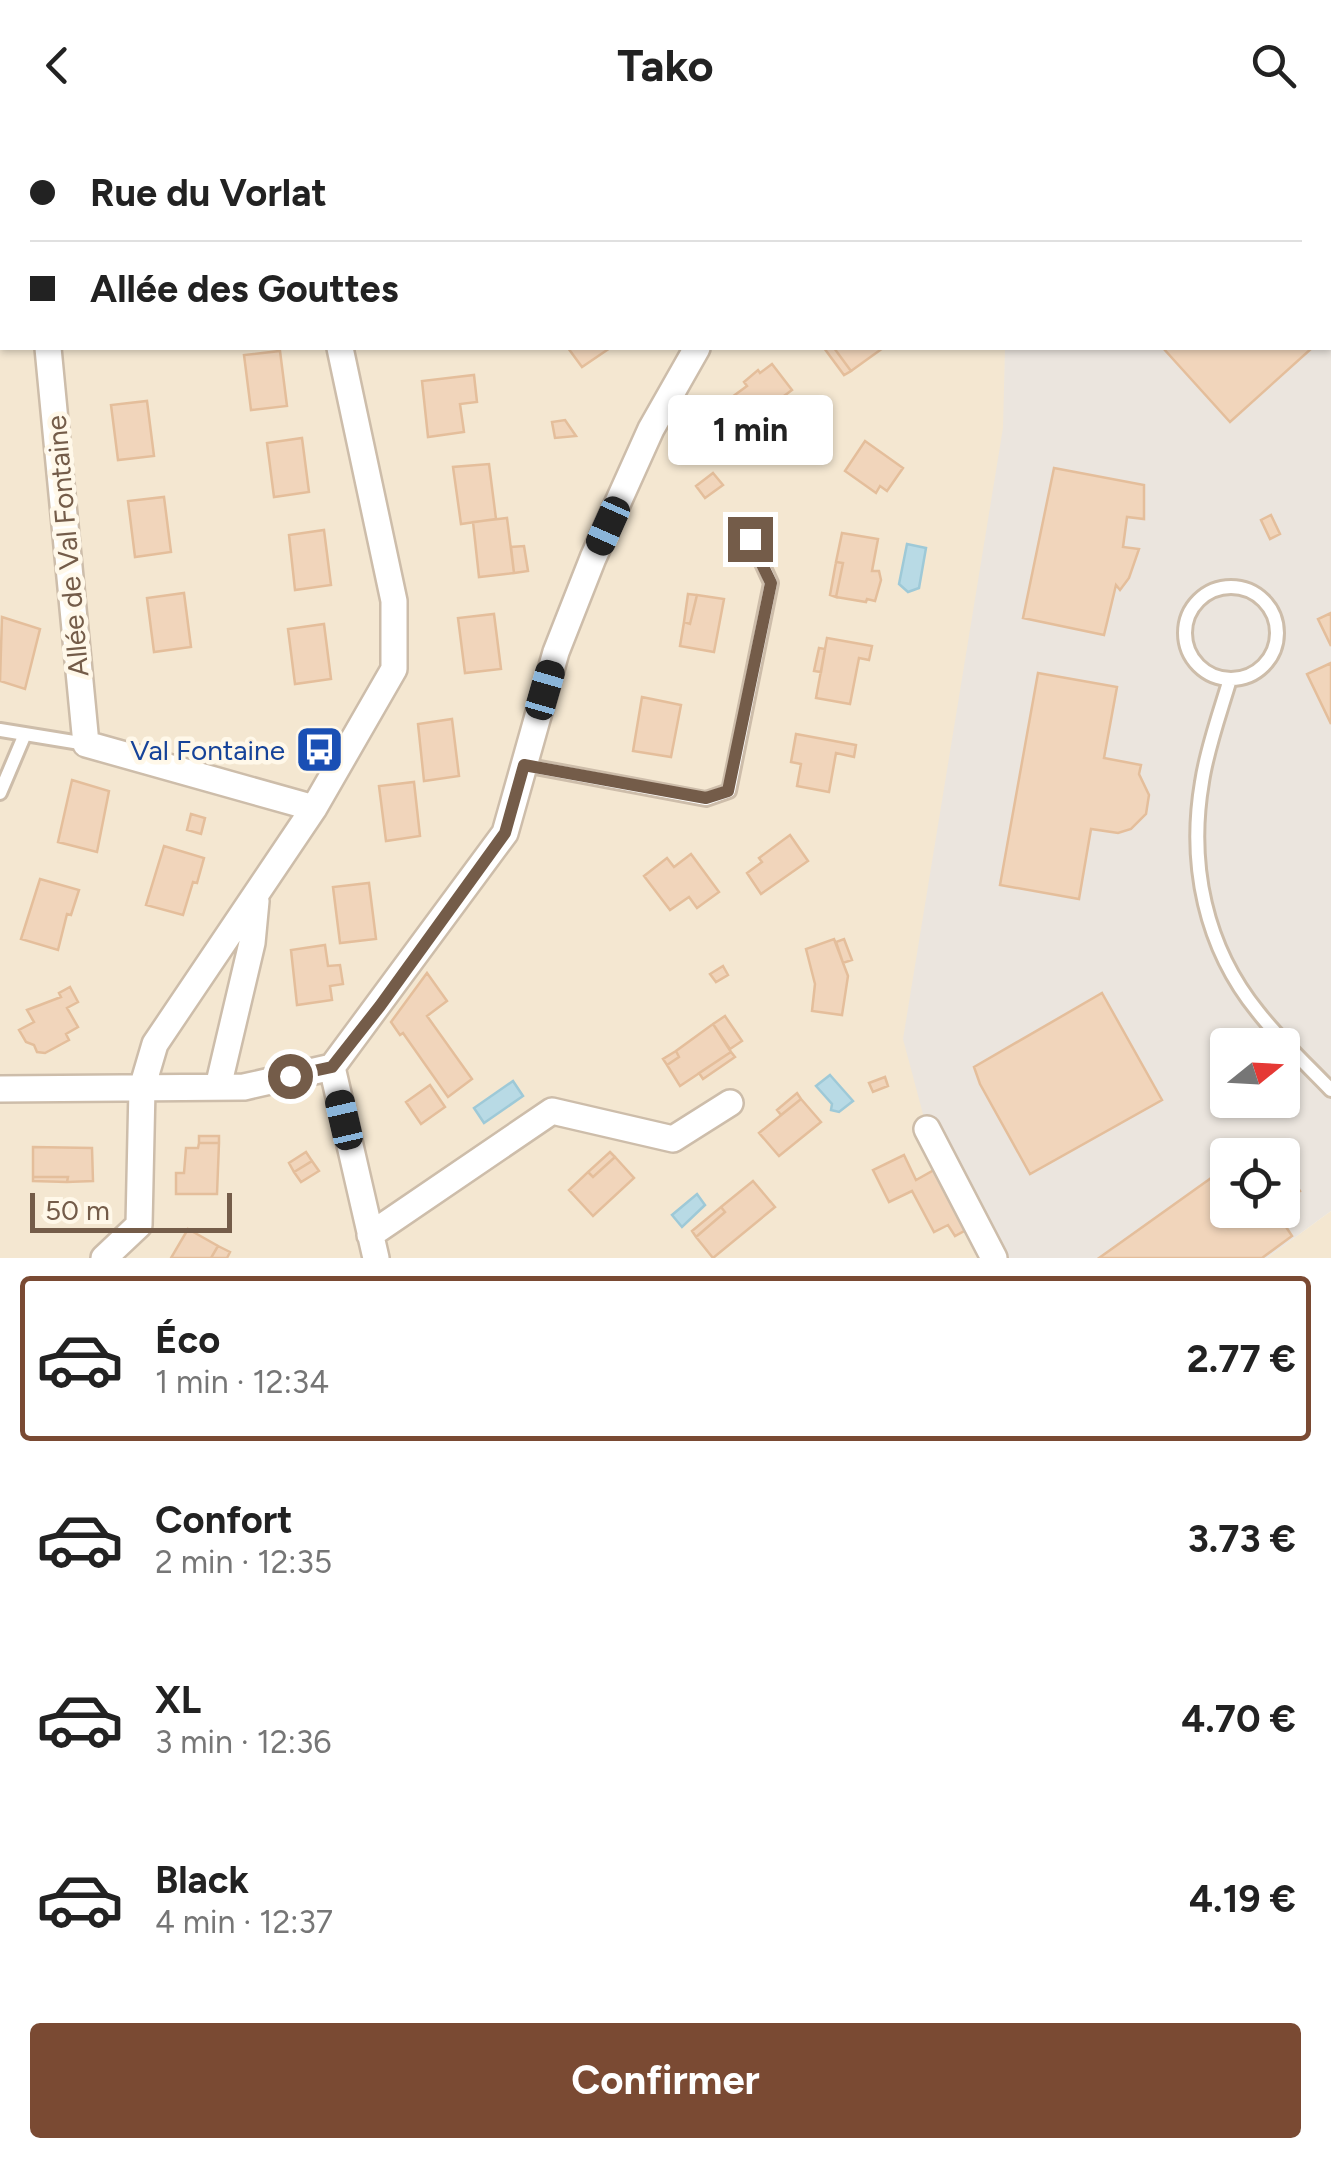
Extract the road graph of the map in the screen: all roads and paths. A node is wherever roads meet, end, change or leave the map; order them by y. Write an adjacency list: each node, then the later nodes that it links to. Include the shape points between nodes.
1 (48, 350): 8 (street, Allée de Val Fontaine)
2 (340, 350): 11 (street, via 394,601 394,669)
3 (696, 350): 9 (street, via 651,429 593,558 556,652)
4 (750, 539): 9 (lane, via 771,583 728,791 706,798)
5 (1230, 679): 5 (lane, via 1257,671 1278,634 1260,596 1232,586 1202,597 1186,624 1190,655 1214,676); 17 (lane, via 1197,817 1205,914 1257,1012)
6 (0, 730): 7 (lane)
7 (25, 734): 8 (lane); 10 (lane)
8 (86, 744): 11 (street)
9 (524, 765): 13 (street, via 505,833)
10 (0, 793)
11 (314, 808): 12 (street)
12 (256, 896): 14 (street, via 252,943); 16 (street, via 155,1044)
13 (332, 1067): 14 (street); 20 (street)
14 (218, 1087): 16 (street)
15 (0, 1088): 16 (street)
16 (142, 1088): 21 (street, via 139,1225)
17 (1331, 1090)
18 (730, 1103): 20 (street, via 672,1139 552,1111)
19 (927, 1130): 22 (street)
20 (373, 1246)
21 (104, 1258)
22 (994, 1258)

